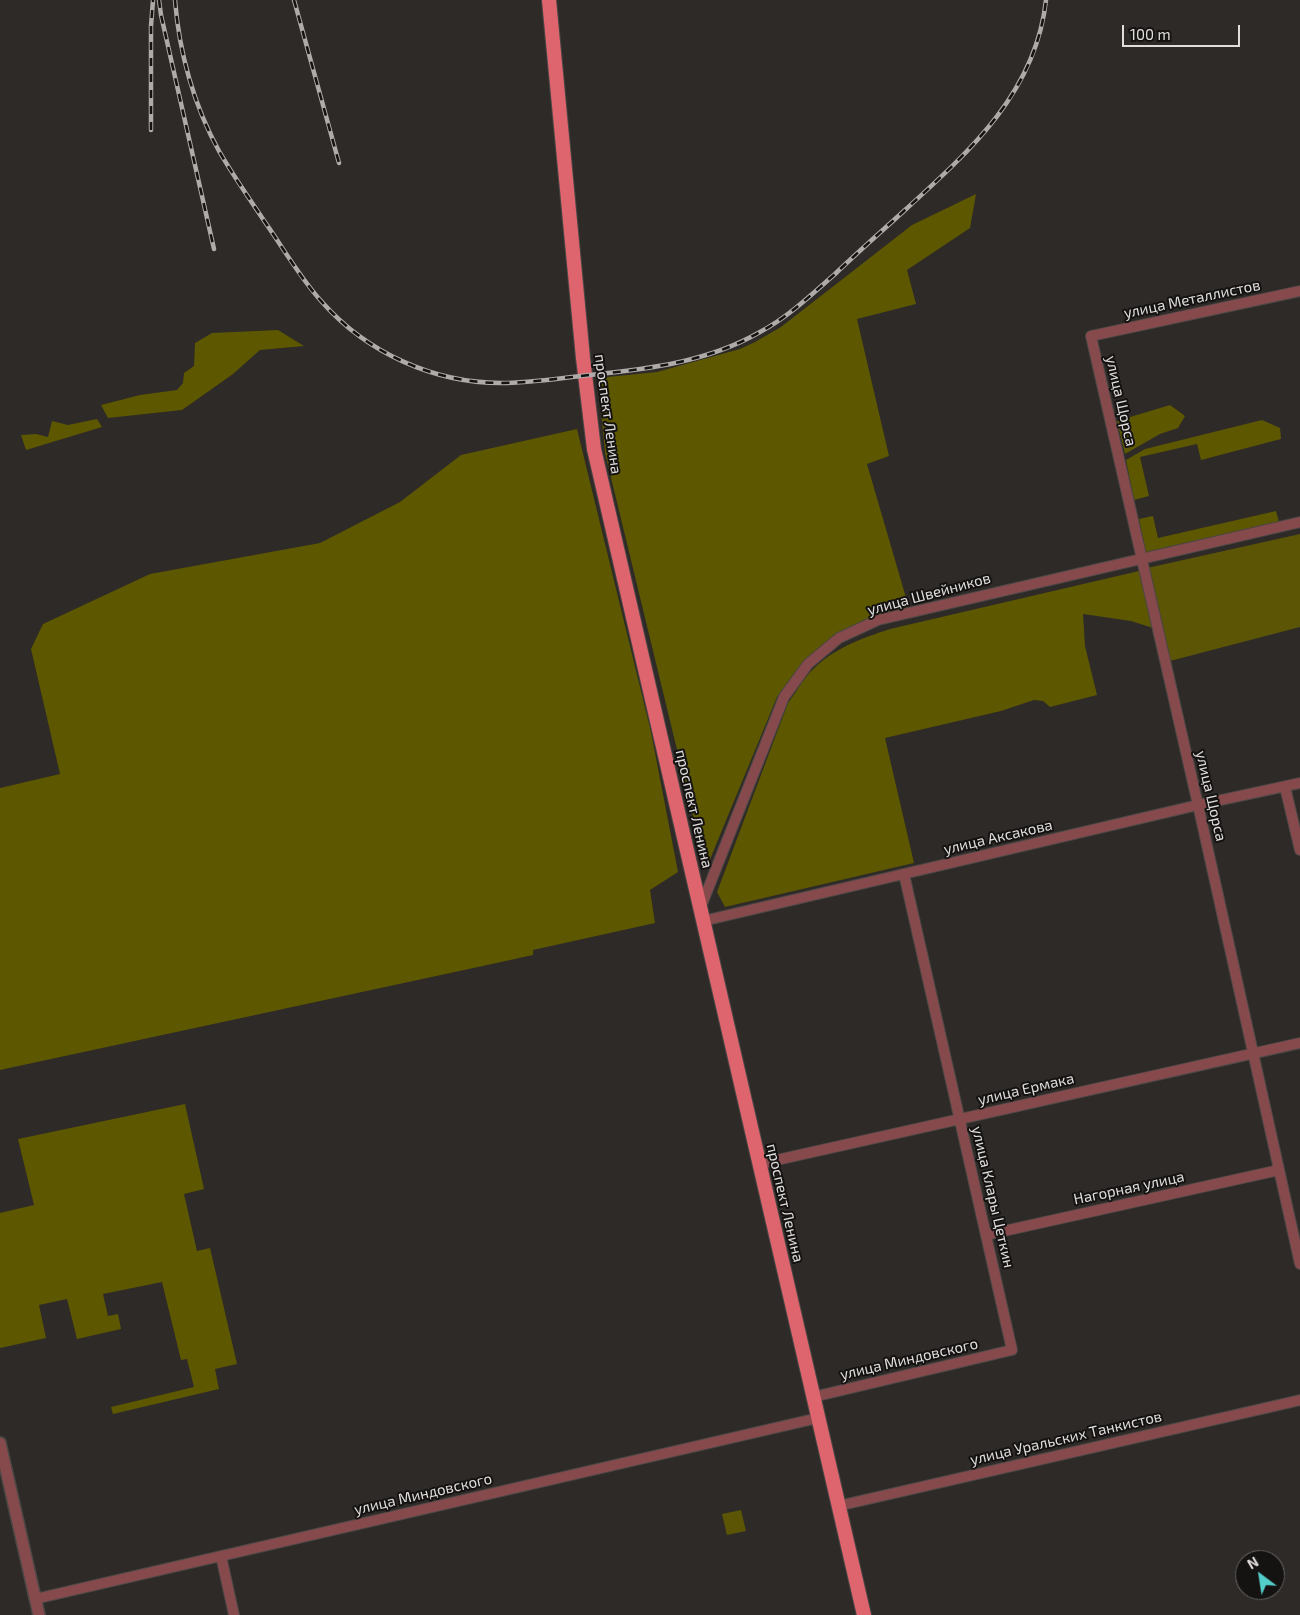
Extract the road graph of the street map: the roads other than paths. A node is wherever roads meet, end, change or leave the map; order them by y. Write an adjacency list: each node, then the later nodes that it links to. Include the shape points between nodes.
1 (550, 0): 11 (main road, проспект Ленина, via 594,449)
2 (1300, 291): 3 (street, улица Металлистов)
3 (1091, 336): 5 (street, улица Щорса)
4 (1300, 522): 5 (street, улица Швейников)
5 (1141, 558): 8 (street, улица Щорса); 11 (street, улица Швейников, via 878,620 839,638 808,664 784,697)
6 (1300, 783): 7 (street, улица Аксакова)
7 (1285, 786): 8 (street, улица Аксакова); 9 (street)
8 (1198, 805): 10 (street, улица Аксакова); 13 (street, улица Щорса)
9 (1300, 850)
10 (904, 874): 11 (street, улица Аксакова); 14 (street, улица Клары Цеткин)
11 (702, 915): 15 (main road, проспект Ленина)
12 (1300, 1043): 13 (street, улица Ермака)
13 (1253, 1053): 14 (street, улица Ермака); 16 (street, улица Щорса)
14 (960, 1119): 15 (street, улица Ермака); 17 (street, улица Клары Цеткин)
15 (759, 1164): 20 (main road, проспект Ленина)
16 (1280, 1170): 17 (street, Нагорная улица); 18 (street, улица Щорса)
17 (986, 1235): 19 (street, улица Клары Цеткин)
18 (1300, 1264)
19 (1012, 1350): 20 (street, улица Миндовского)
20 (813, 1396): 22 (main road, проспект Ленина)
21 (1300, 1400): 24 (street, улица Уральских Танкистов)
22 (818, 1418): 24 (main road, проспект Ленина); 25 (street, улица Миндовского)
23 (0, 1444): 26 (street)
24 (838, 1506): 29 (main road, проспект Ленина)
25 (221, 1556): 26 (street, улица Миндовского); 28 (street)
26 (35, 1599): 27 (street)
27 (39, 1615)
28 (234, 1615)
29 (864, 1615)

